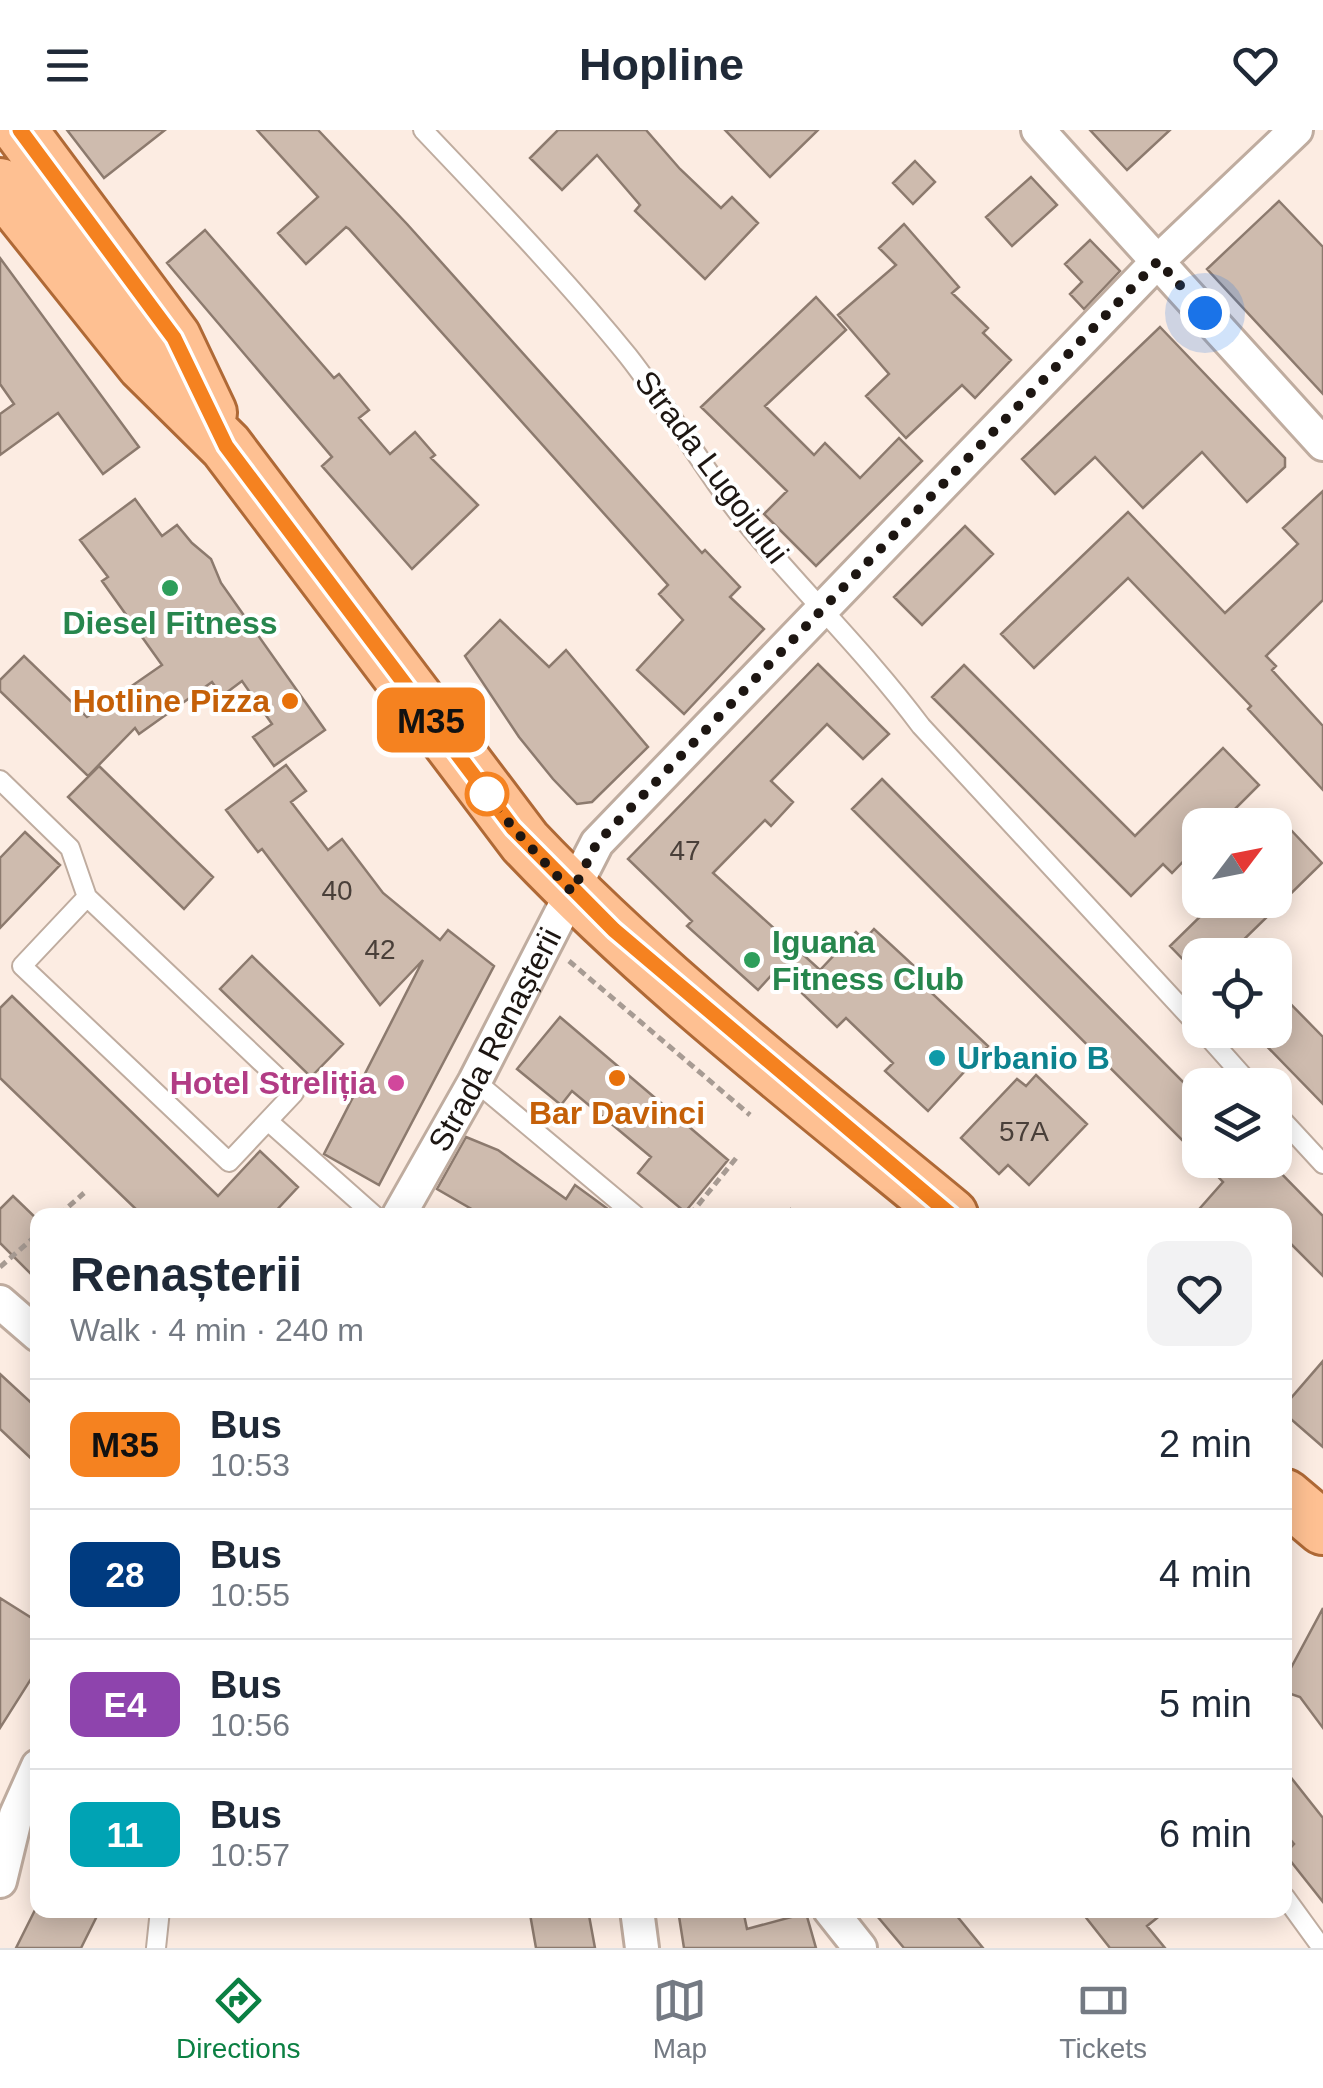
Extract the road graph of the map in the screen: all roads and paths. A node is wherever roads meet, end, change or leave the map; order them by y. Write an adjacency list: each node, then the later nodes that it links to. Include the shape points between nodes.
1 (20, 130): 8 (main road, via 174,338)
2 (423, 130): 9 (lane, Strada Lugojului, via 554,268 630,359 752,531)
3 (1038, 130): 6 (street)
4 (1296, 130): 6 (street, Strada Renașterii)
5 (0, 185): 8 (main road, via 143,364)
6 (1158, 261): 7 (street); 9 (street, Strada Renașterii)
7 (1323, 444)
8 (226, 446): 11 (main road, via 513,828)
9 (824, 607): 11 (street, Strada Renașterii, via 597,843); 14 (lane, Strada Lugojului, via 921,726)
10 (0, 780): 12 (lane, via 70,848)
11 (572, 892): 17 (street, Strada Renașterii); 29 (main road)
12 (87, 897): 19 (lane, via 294,1093); 19 (lane, via 22,966 228,1162)
13 (569, 961): 18 (path)
14 (1182, 1008)
15 (1218, 1048): 16 (lane, Strada Lugojului)
16 (1236, 1068)
17 (475, 1081): 26 (street, Strada Renașterii); 27 (lane)
18 (750, 1115)
19 (268, 1122): 25 (lane)
20 (1292, 1130): 22 (lane)
21 (737, 1156): 28 (path)
22 (1323, 1164)
23 (84, 1193): 24 (path)
24 (67, 1208)
25 (366, 1208)
26 (404, 1208)
27 (627, 1208)
28 (696, 1208)
29 (943, 1208)
30 (30, 1241): 31 (path)
31 (0, 1268)
32 (0, 1302): 33 (street)
33 (30, 1328)
34 (1292, 1502): 35 (main road)
35 (1323, 1528)
36 (27, 1820): 37 (street)
37 (0, 1881)
38 (1292, 1907): 45 (lane)
39 (159, 1918): 42 (lane)
40 (637, 1918): 43 (street)
41 (836, 1918): 44 (street)
42 (156, 1948)
43 (642, 1948)
44 (860, 1948)
45 (1322, 1948)

